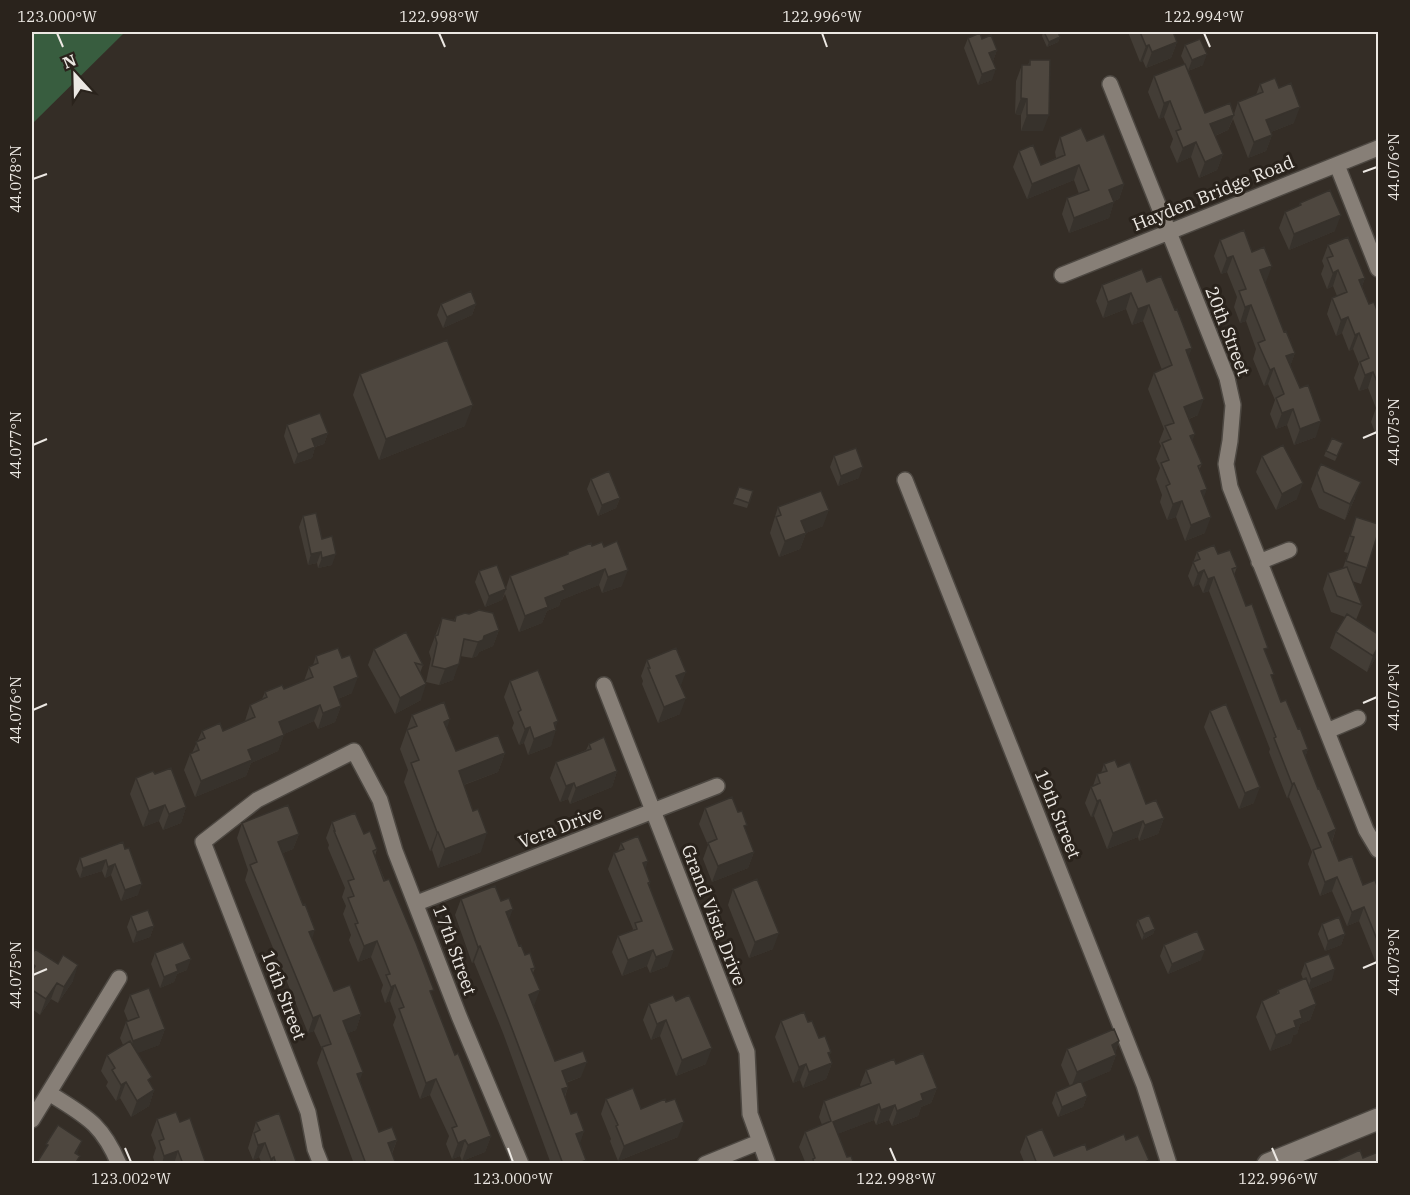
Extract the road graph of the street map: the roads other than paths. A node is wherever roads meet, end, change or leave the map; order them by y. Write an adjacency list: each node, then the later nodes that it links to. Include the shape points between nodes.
1 (1110, 84): 4 (street, 20th Street)
2 (1378, 148): 3 (street, Hayden Bridge Road)
3 (1337, 165): 4 (street, Hayden Bridge Road); 5 (street)
4 (1168, 232): 6 (street, Hayden Bridge Road); 9 (street, 20th Street, via 1227,378 1233,405 1226,464 1230,487)
5 (1378, 269)
6 (1062, 275)
7 (905, 480): 28 (street, 19th Street, via 1144,1085)
8 (1289, 550): 9 (street)
9 (1259, 562): 12 (street, 20th Street)
10 (604, 685): 14 (street, Grand Vista Drive)
11 (1358, 718): 12 (street)
12 (1327, 731): 16 (street, 20th Street, via 1366,830)
13 (717, 786): 14 (street, Vera Drive)
14 (654, 811): 17 (street, Vera Drive); 22 (street, Grand Vista Drive, via 747,1052 750,1114)
15 (203, 842): 17 (street, 17th Street, via 257,800 354,751 380,800 395,851); 24 (street, 16th Street, via 308,1112)
16 (1378, 850)
17 (417, 903): 25 (street, 17th Street)
18 (119, 978): 19 (street)
19 (49, 1093): 21 (street); 23 (street, via 93,1121 105,1134)
20 (1378, 1119): 29 (street)
21 (32, 1120)
22 (759, 1142): 26 (street); 27 (street, Grand Vista Drive)
23 (119, 1164)
24 (321, 1164)
25 (521, 1164)
26 (705, 1164)
27 (768, 1164)
28 (1169, 1164)
29 (1268, 1164)

